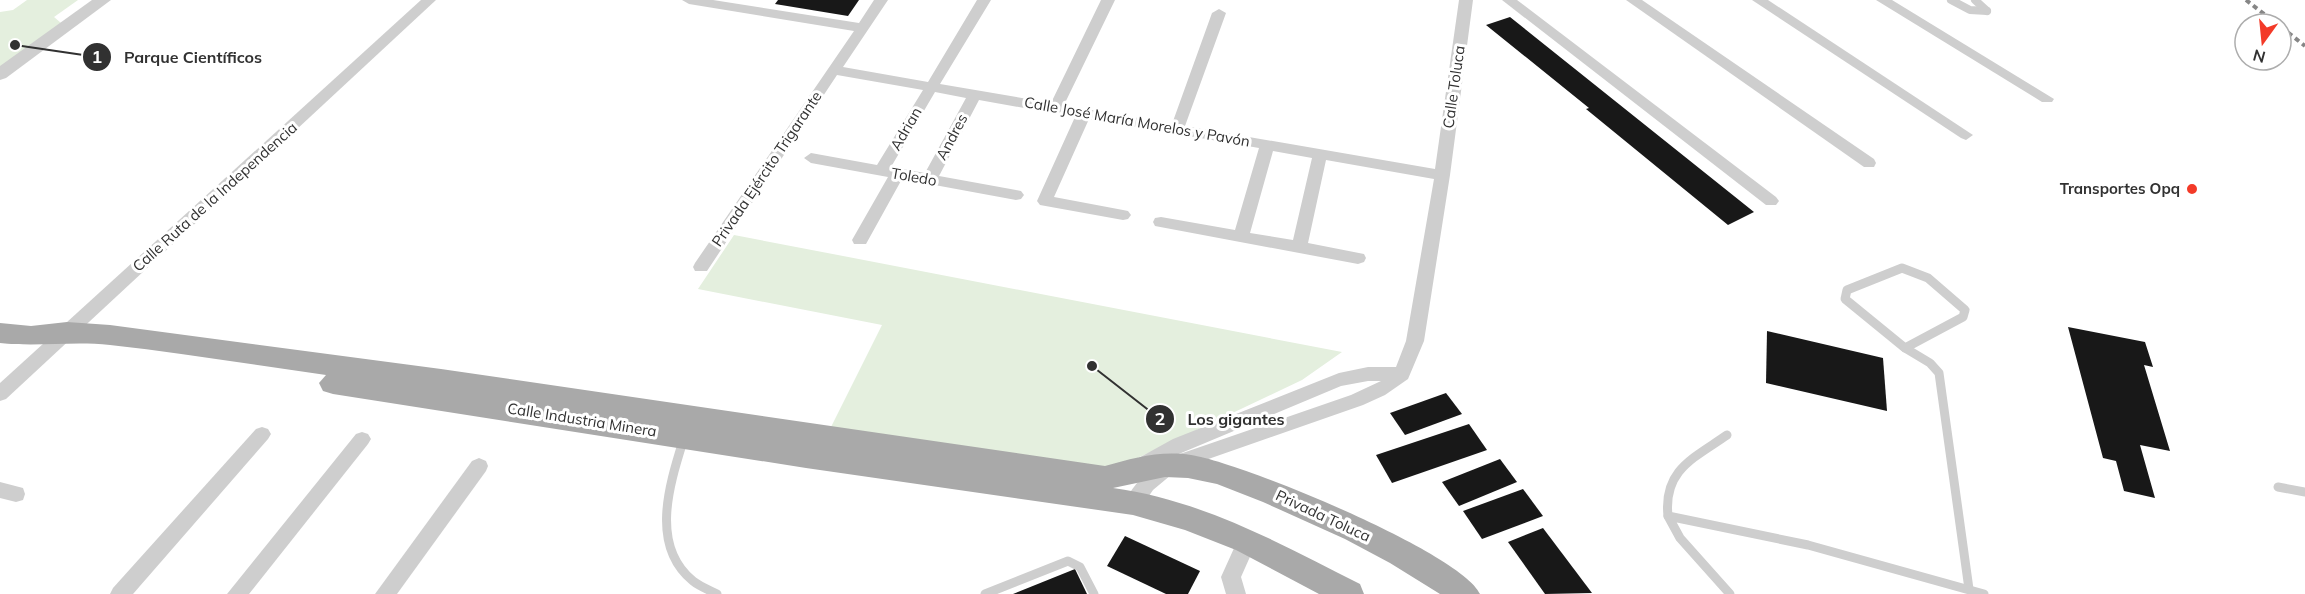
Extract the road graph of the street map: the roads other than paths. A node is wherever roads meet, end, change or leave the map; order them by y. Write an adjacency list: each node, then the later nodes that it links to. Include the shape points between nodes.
1 (103, 0): 19 (street)
2 (429, 0): 45 (street, Calle Ruta de la Independencia)
3 (689, 0): 15 (street)
4 (768, 0): 15 (street)
5 (881, 0): 17 (street, Privada Ejército Trigarante)
6 (984, 0): 20 (street, Adrian)
7 (1108, 0): 23 (street)
8 (1466, 0): 33 (street, Calle Toluca)
9 (1509, 0): 36 (street)
10 (1633, 0): 30 (street)
11 (1759, 0): 26 (street)
12 (1883, 0): 22 (street)
13 (1951, 0): 14 (lane, via 1970,10 1987,11)
14 (1975, 0)
15 (759, 11): 17 (street)
16 (1219, 13): 25 (street)
17 (862, 28): 18 (street, Privada Ejército Trigarante)
18 (832, 70): 20 (street, Calle José María Morelos y Pavón); 43 (street, Privada Ejército Trigarante)
19 (0, 74)
20 (931, 87): 21 (street, Calle José María Morelos y Pavón); 31 (street, Adrian)
21 (975, 94): 23 (street, Calle José María Morelos y Pavón); 34 (street, Andres)
22 (2046, 99)
23 (1056, 108): 24 (street, Calle José María Morelos y Pavón)
24 (1084, 113): 25 (street, Calle José María Morelos y Pavón); 37 (street, via 1046,201)
25 (1177, 129): 27 (street, Calle José María Morelos y Pavón)
26 (1966, 135)
27 (1267, 145): 28 (street, Calle José María Morelos y Pavón); 39 (street)
28 (1320, 154): 33 (street, Calle José María Morelos y Pavón); 41 (street)
29 (811, 158): 31 (street, Toledo)
30 (1869, 163)
31 (881, 171): 32 (street, Toledo)
32 (897, 174): 34 (street, Toledo); 40 (street)
33 (1442, 175): 47 (street, via 1415,341)
34 (930, 180): 35 (street, Toledo)
35 (1016, 195)
36 (1771, 201)
37 (1123, 215)
38 (1161, 222): 39 (street)
39 (1241, 237): 41 (street)
40 (860, 240)
41 (1299, 248): 42 (street)
42 (1358, 258)
43 (701, 267)
44 (0, 333): 45 (main road, Calle Industria Minera)
45 (51, 337): 48 (street, Calle Ruta de la Independencia); 51 (main road, Calle Industria Minera); 55 (main road, Calle Industria Minera, via 110,335 1105,478)
46 (1905, 348): 46 (lane, via 1850,304 1845,298 1847,290 1910,268 1926,276 1965,310 1963,317); 61 (lane, via 1939,373)
47 (1402, 374): 53 (street, Privada Toluca, via 1377,392 1357,400); 55 (street, via 1368,374 1339,380 1179,444)
48 (0, 393)
49 (262, 434): 62 (street)
50 (1727, 435): 59 (lane, via 1670,483)
51 (684, 437): 58 (main road, Calle Industria Minera); 65 (lane, via 668,497 666,537 680,569 692,582)
52 (362, 439): 63 (street)
53 (1170, 465): 55 (main road, Privada Toluca); 58 (street, Privada Toluca); 70 (main road, Privada Toluca, via 1202,468 1293,501 1379,543)
54 (479, 466): 64 (street)
55 (1132, 471): 58 (street, via 1115,487)
56 (2278, 487): 57 (lane)
57 (2305, 492)
58 (1121, 501): 60 (main road, via 1188,518)
59 (1668, 516): 61 (lane, via 1808,545); 71 (lane, via 1680,538)
60 (1247, 541): 68 (street, via 1231,578); 69 (main road)
61 (1969, 589): 72 (lane)
62 (120, 594)
63 (237, 594)
64 (385, 594)
65 (717, 594)
66 (985, 594): 67 (lane, via 1068,561 1080,567)
67 (1094, 594)
68 (1236, 594)
69 (1349, 594)
70 (1465, 594)
71 (1730, 594)
72 (1984, 594)

